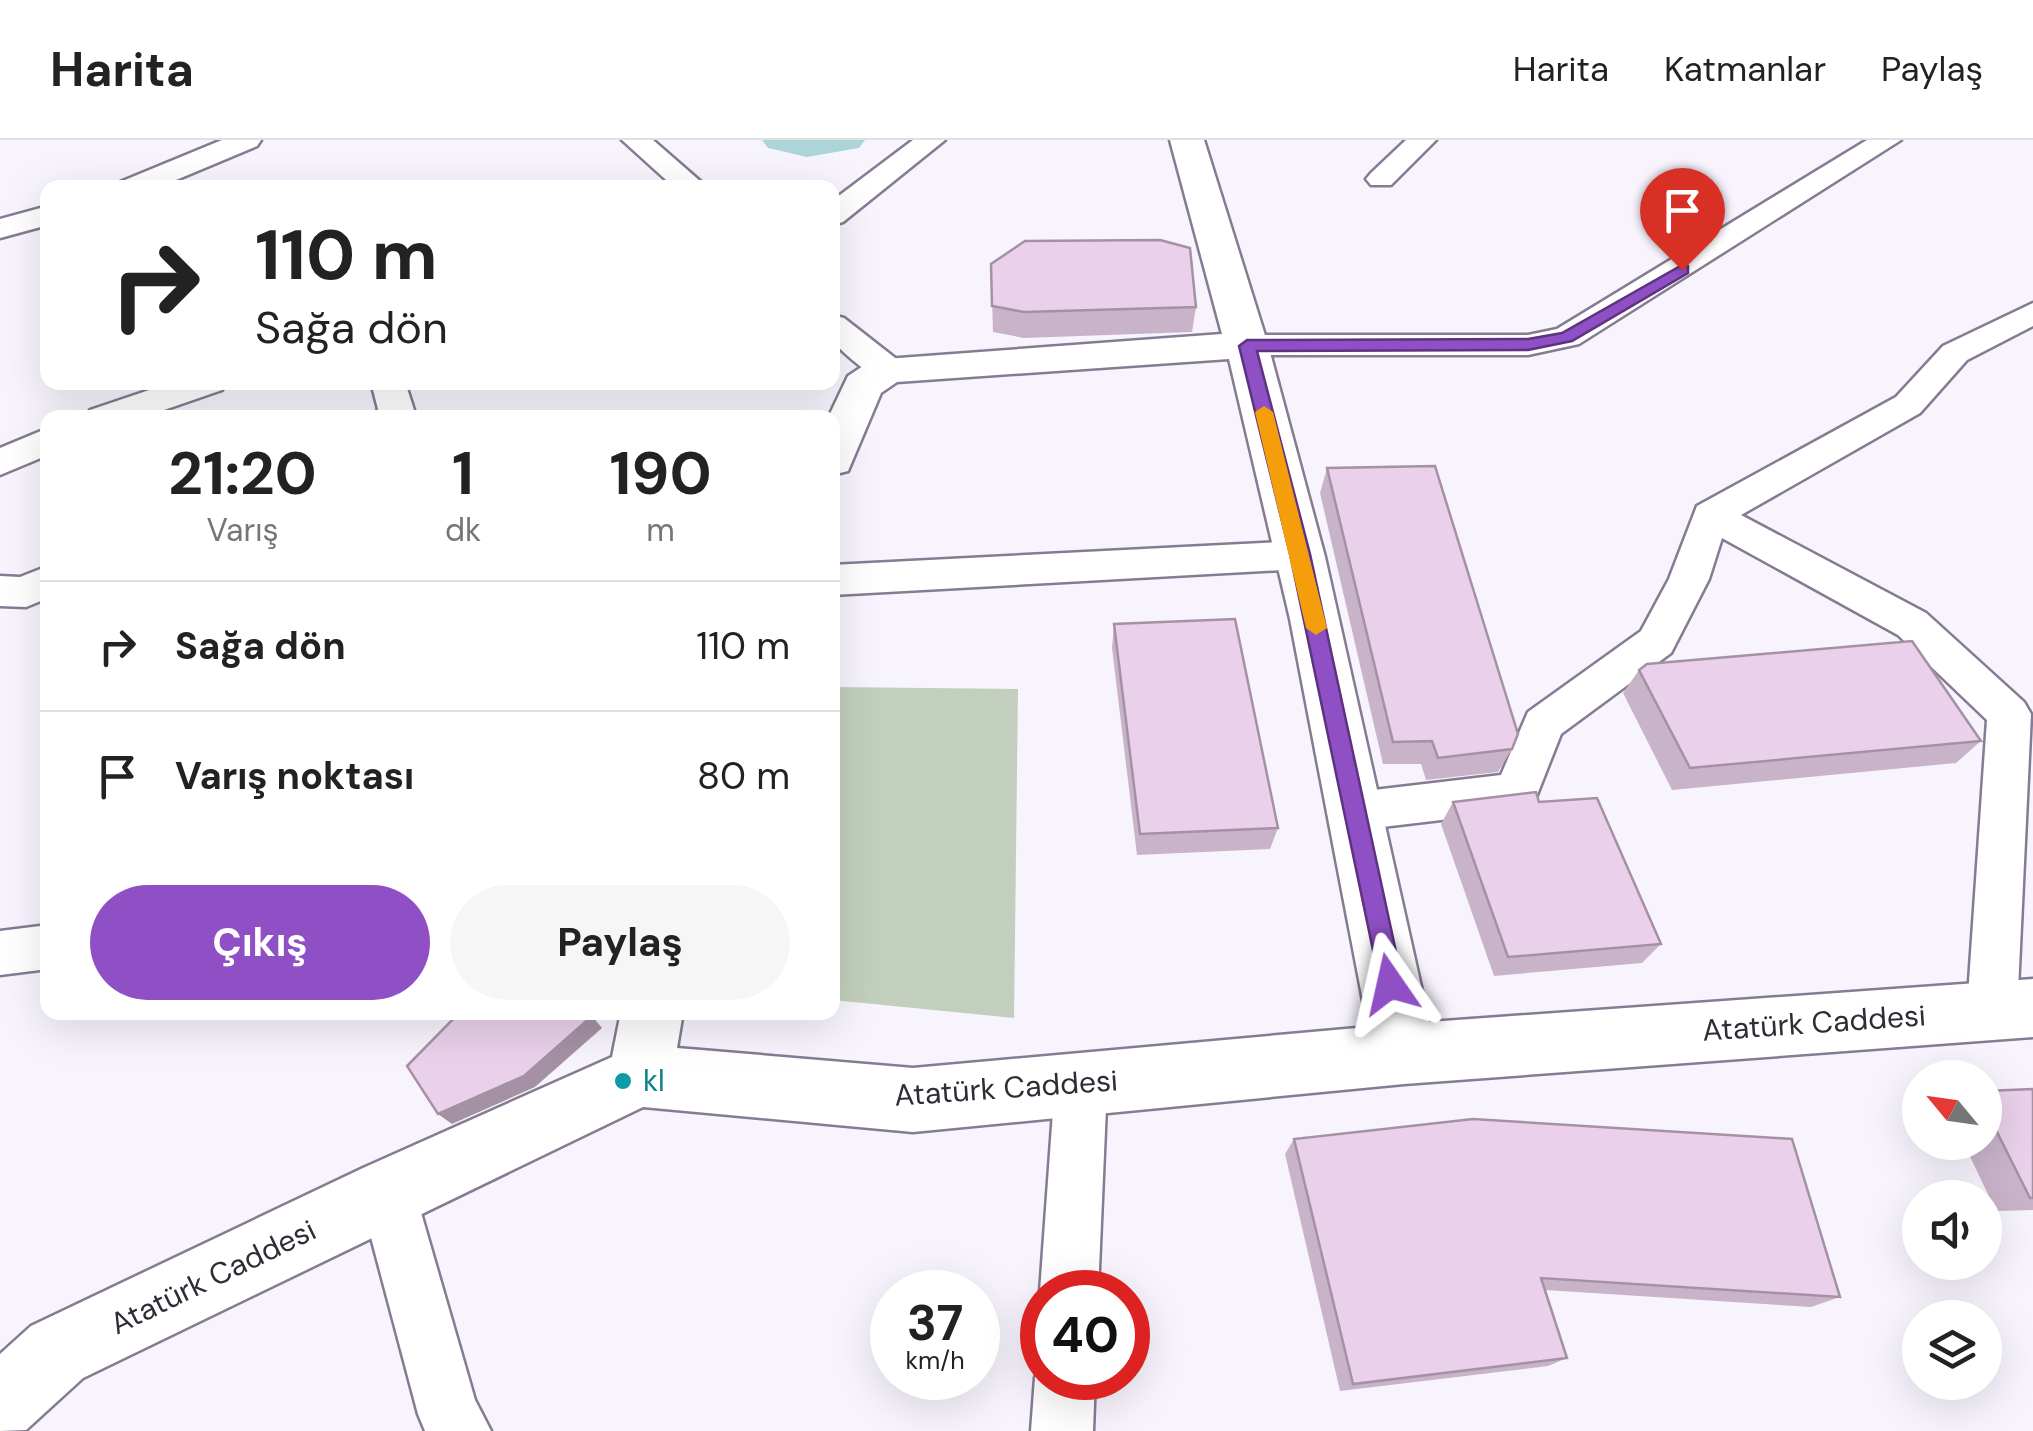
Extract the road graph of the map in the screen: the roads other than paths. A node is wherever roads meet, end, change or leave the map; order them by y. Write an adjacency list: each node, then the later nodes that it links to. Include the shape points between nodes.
1 (247, 140): 8 (street)
2 (636, 140): 9 (street)
3 (930, 140): 10 (street)
4 (1186, 140): 15 (street)
5 (1422, 140): 7 (street)
6 (1887, 140): 15 (street, via 1566,338 1528,345)
7 (1381, 179)
8 (150, 180)
9 (684, 180)
10 (840, 210)
11 (40, 218): 12 (street)
12 (0, 230)
13 (2033, 313): 22 (street, via 1955,353 1908,405)
14 (840, 331): 16 (street)
15 (1247, 346): 16 (street); 23 (street)
16 (887, 369): 19 (street, via 863,386)
17 (186, 390): 18 (street)
18 (127, 410)
19 (840, 441)
20 (40, 444): 21 (street)
21 (0, 463)
22 (1710, 515): 25 (street, via 1690,579 1656,642 1543,724 1518,792); 28 (street, via 1912,624 2008,714)
23 (1300, 554): 24 (street); 25 (street)
24 (840, 580)
25 (1357, 811): 30 (street)
26 (40, 948): 27 (street)
27 (0, 953)
28 (2013, 1009): 30 (street, Atatürk Caddesi)
29 (639, 1032): 31 (street, Atatürk Caddesi, via 913,1100); 32 (street, Atatürk Caddesi)
30 (1404, 1054): 31 (street, Atatürk Caddesi)
31 (1081, 1084): 33 (street)
32 (387, 1192): 35 (street, Atatürk Caddesi, via 57,1352); 36 (street, via 449,1414)
33 (1071, 1270)
34 (1063, 1400): 37 (street)
35 (0, 1404)
36 (460, 1431)
37 (1062, 1431)

